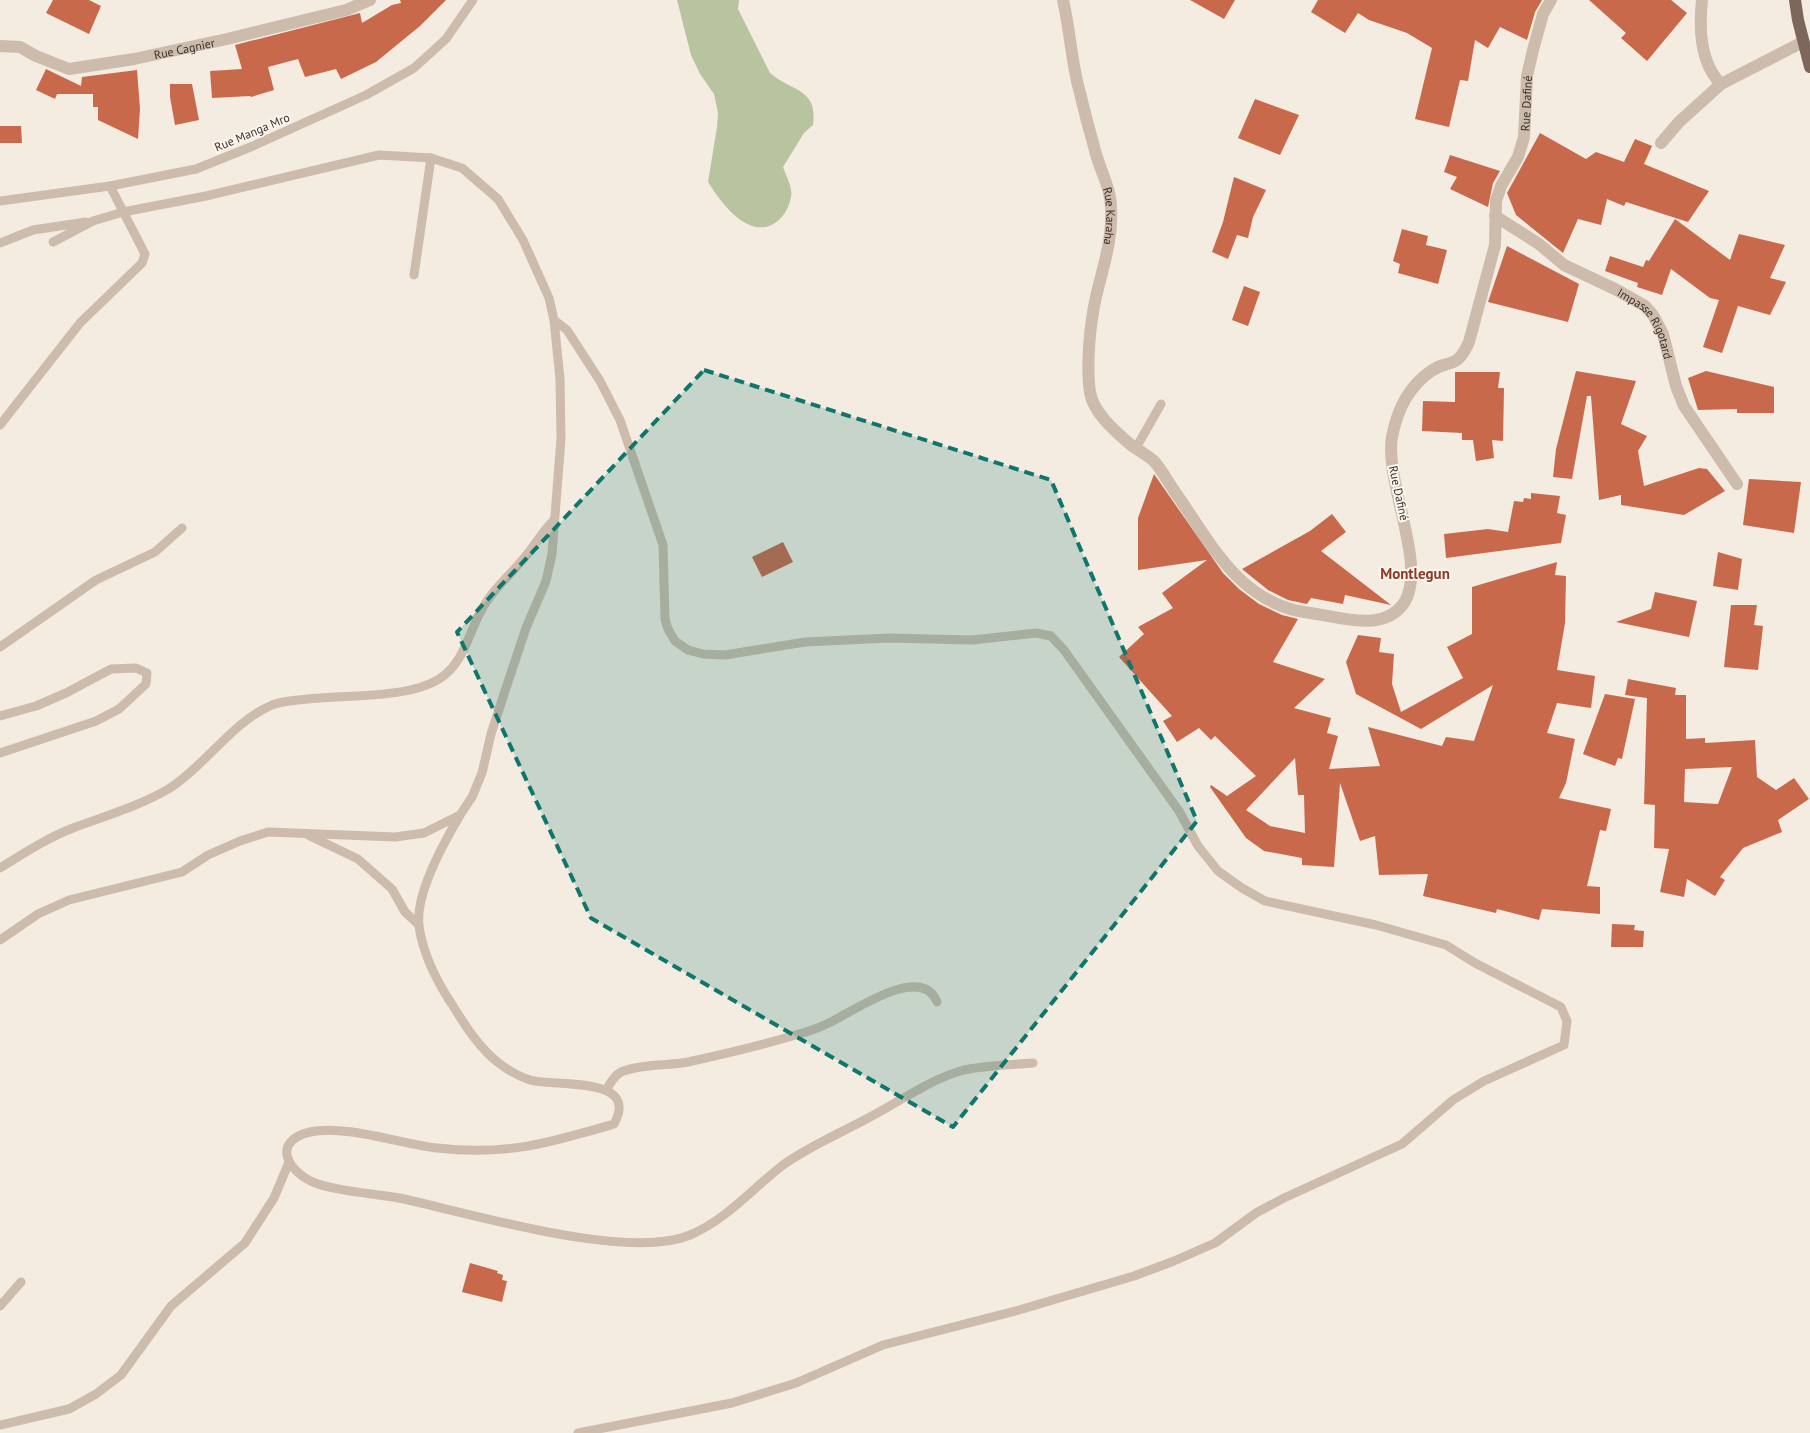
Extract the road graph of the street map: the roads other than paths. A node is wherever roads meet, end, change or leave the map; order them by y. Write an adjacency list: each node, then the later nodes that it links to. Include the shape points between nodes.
1 (370, 0): 8 (street, Rue Cagnier, via 346,10 227,39 69,69 20,47)
2 (473, 0): 13 (lane, Rue Manga Mro, via 446,39 414,68 366,95 196,170)
3 (1062, 0): 24 (street, Rue Karaha, via 1078,88 1112,207 1109,250 1096,298 1092,331 1090,394 1105,420)
4 (1551, 0): 16 (street, Rue Dafiné, via 1543,14 1527,76 1524,137 1518,158 1501,186)
5 (1702, 0): 10 (street, via 1700,14 1705,61)
6 (1795, 0): 7 (main road)
7 (1803, 42): 9 (main road); 10 (street)
8 (0, 46)
9 (1810, 67)
10 (1721, 84): 11 (street)
11 (1661, 143)
12 (431, 158): 15 (lane, via 378,155); 20 (lane); 21 (lane, via 462,168 498,199 522,240 549,298)
13 (110, 186): 14 (lane, Rue Manga Mro); 15 (lane)
14 (0, 201)
15 (123, 212): 17 (lane); 23 (lane, via 145,254 142,263 80,323)
16 (1495, 216): 24 (street, Rue Dafiné, via 1495,245 1463,355 1452,364 1433,369 1418,382 1405,397 1396,418 1392,464 1407,532 1410,591 1394,615 1385,620 1369,621 1305,612 1273,602 1247,586 1223,563 1153,460); 25 (street, Impasse Rigotard, via 1540,244 1564,265 1617,290 1649,310 1663,334 1684,406)
17 (93, 221): 18 (lane); 19 (lane, via 33,230)
18 (53, 242)
19 (0, 243)
20 (414, 275)
21 (554, 320): 26 (lane, via 560,379 561,439); 43 (lane, via 567,330 620,420 664,545 665,619 675,641 688,650 725,655 805,642 889,638 972,640 1036,633 1051,636 1178,810 1198,846 1218,871 1265,901 1376,925 1446,945 1561,1007 1567,1020 1564,1045 1484,1081 1453,1100 1402,1144 1284,1198 1256,1213 1215,1243 1174,1261 1018,1310 883,1345 796,1383 732,1403)
22 (1162, 404): 24 (lane)
23 (0, 425)
24 (1136, 448)
25 (1737, 484)
26 (554, 520): 31 (lane, via 546,581 526,628 491,734 482,773); 33 (lane, via 488,598 474,622 463,653 455,666 438,680 409,691 318,697 273,704 234,730 170,788 107,817 72,828)
27 (182, 528): 28 (lane, via 155,552 96,580)
28 (0, 647)
29 (0, 716): 30 (lane, via 36,706 111,669 136,668 147,673 146,684 119,709 96,721)
30 (0, 753)
31 (460, 815): 32 (lane, via 424,833 395,837); 34 (lane, via 444,841 426,886)
32 (303, 833): 34 (lane, via 358,859 392,889 405,912); 35 (lane, via 268,832 208,855 182,872 69,900 38,914)
33 (0, 868)
34 (419, 925): 38 (lane, via 426,955 443,990 487,1053 502,1066 530,1080 569,1082)
35 (0, 940)
36 (937, 1002): 38 (lane, via 934,993 926,988 904,988 802,1033 689,1062 620,1072)
37 (1033, 1063): 39 (lane, via 968,1069 916,1090 792,1159 710,1223 689,1235 652,1243 603,1240 537,1229 389,1196 334,1189 312,1182)
38 (606, 1090): 39 (lane, via 615,1096 619,1107 614,1124 564,1140 520,1149 480,1151 437,1148 328,1129 292,1138 287,1144)
39 (289, 1162): 42 (lane, via 274,1198 245,1243 171,1306 121,1375 69,1409)
40 (21, 1282): 41 (lane)
41 (0, 1306)
42 (0, 1425)
43 (578, 1433)

